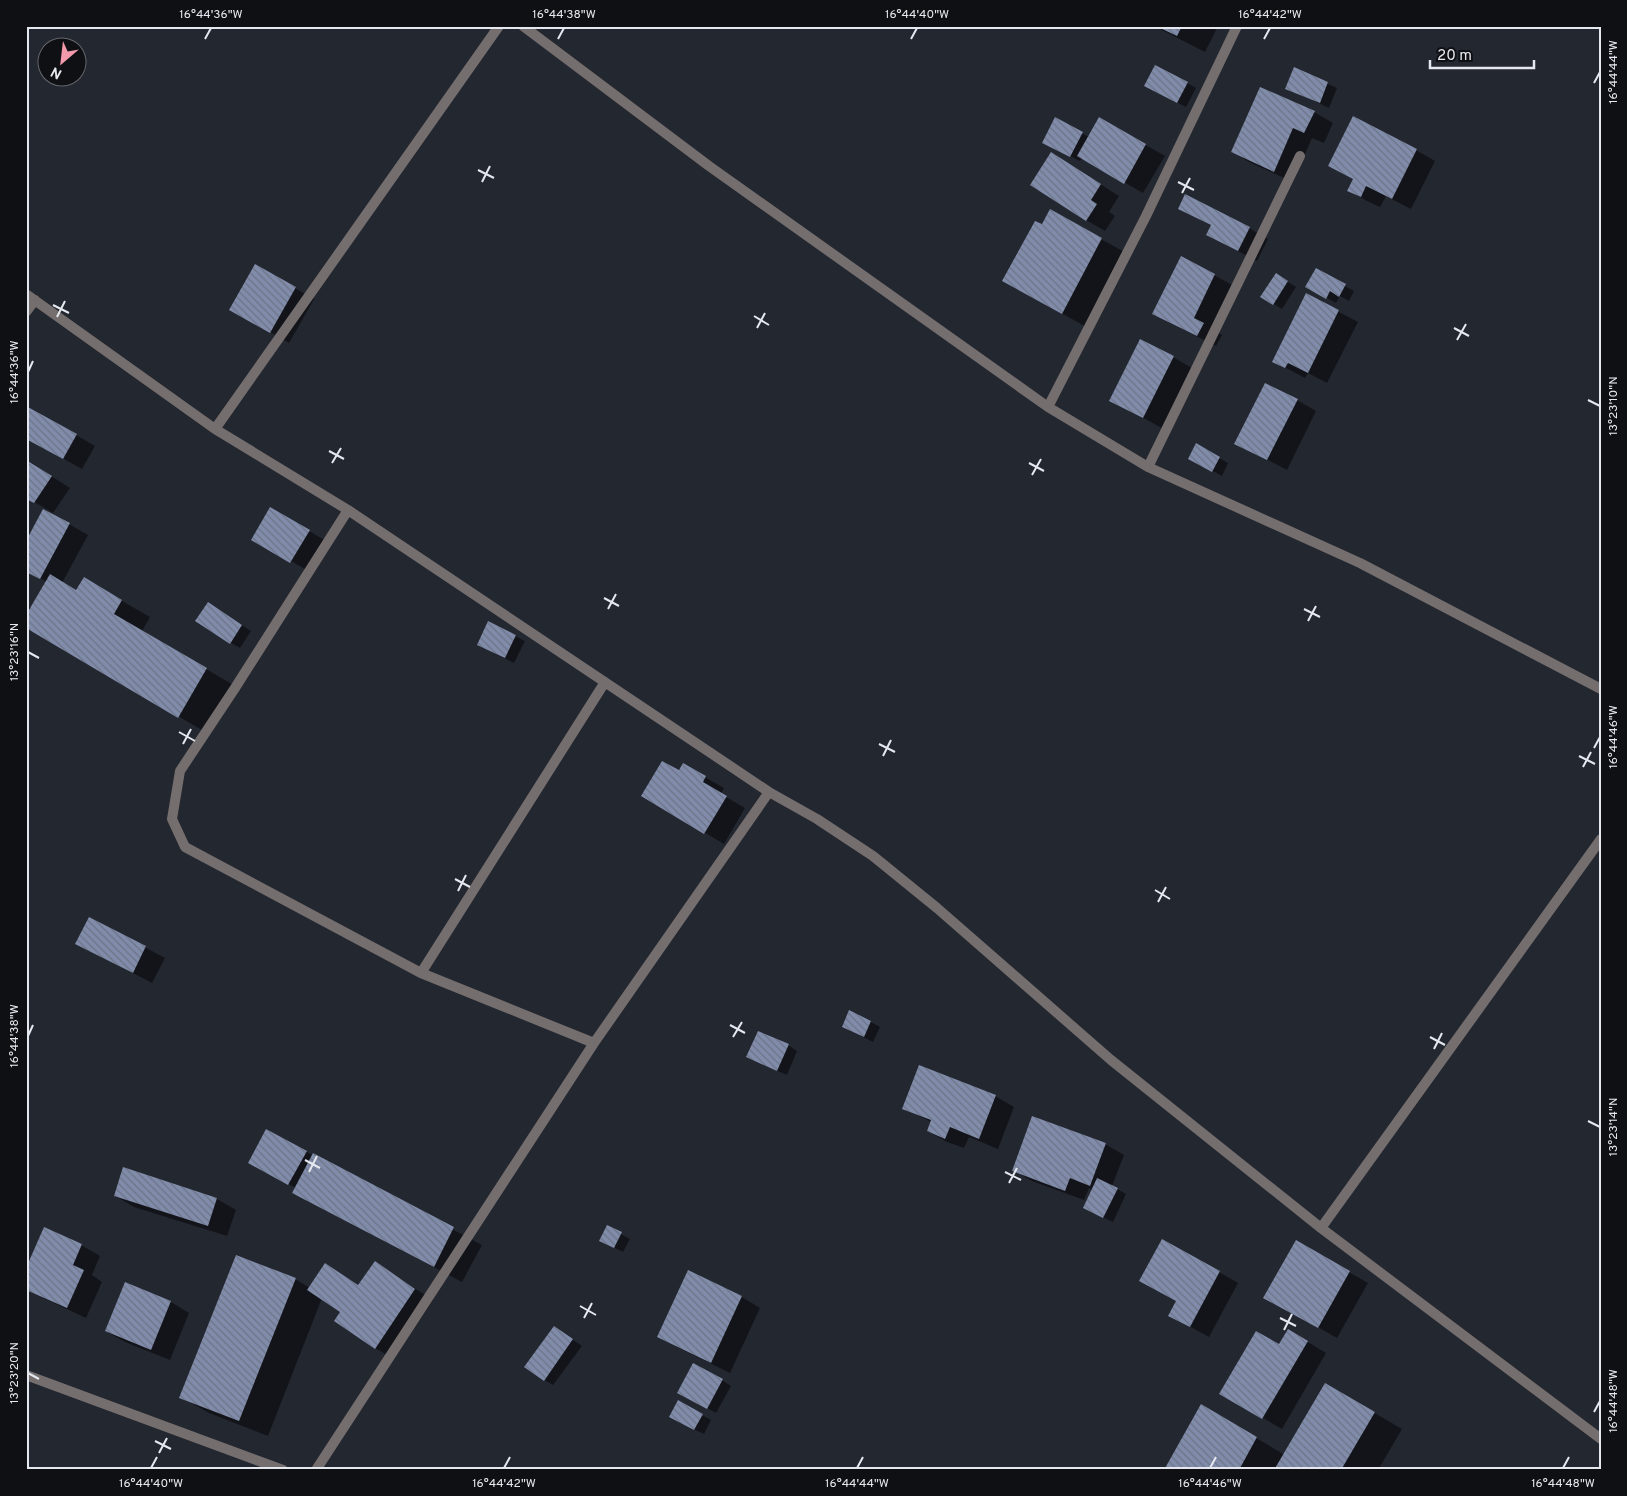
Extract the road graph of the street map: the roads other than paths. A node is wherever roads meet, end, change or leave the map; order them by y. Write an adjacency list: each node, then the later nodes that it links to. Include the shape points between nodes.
1 (499, 26): 8 (street)
2 (523, 26): 7 (street, via 709,166)
3 (1237, 26): 7 (street, via 1146,216)
4 (1300, 156): 9 (street)
5 (30, 297): 6 (street); 8 (street)
6 (26, 312)
7 (1048, 406): 9 (street)
8 (215, 428): 10 (street)
9 (1148, 467): 12 (street, via 1360,563)
10 (348, 510): 11 (street); 15 (street, via 180,770 172,819 185,848)
11 (605, 682): 13 (street); 15 (street)
12 (1601, 689)
13 (769, 792): 16 (street); 17 (street, via 873,856 1111,1060)
14 (1601, 839): 17 (street)
15 (421, 973): 16 (street)
16 (594, 1043): 21 (street)
17 (1321, 1228): 19 (street)
18 (26, 1374): 20 (street)
19 (1601, 1439)
20 (282, 1470)
21 (316, 1470)

